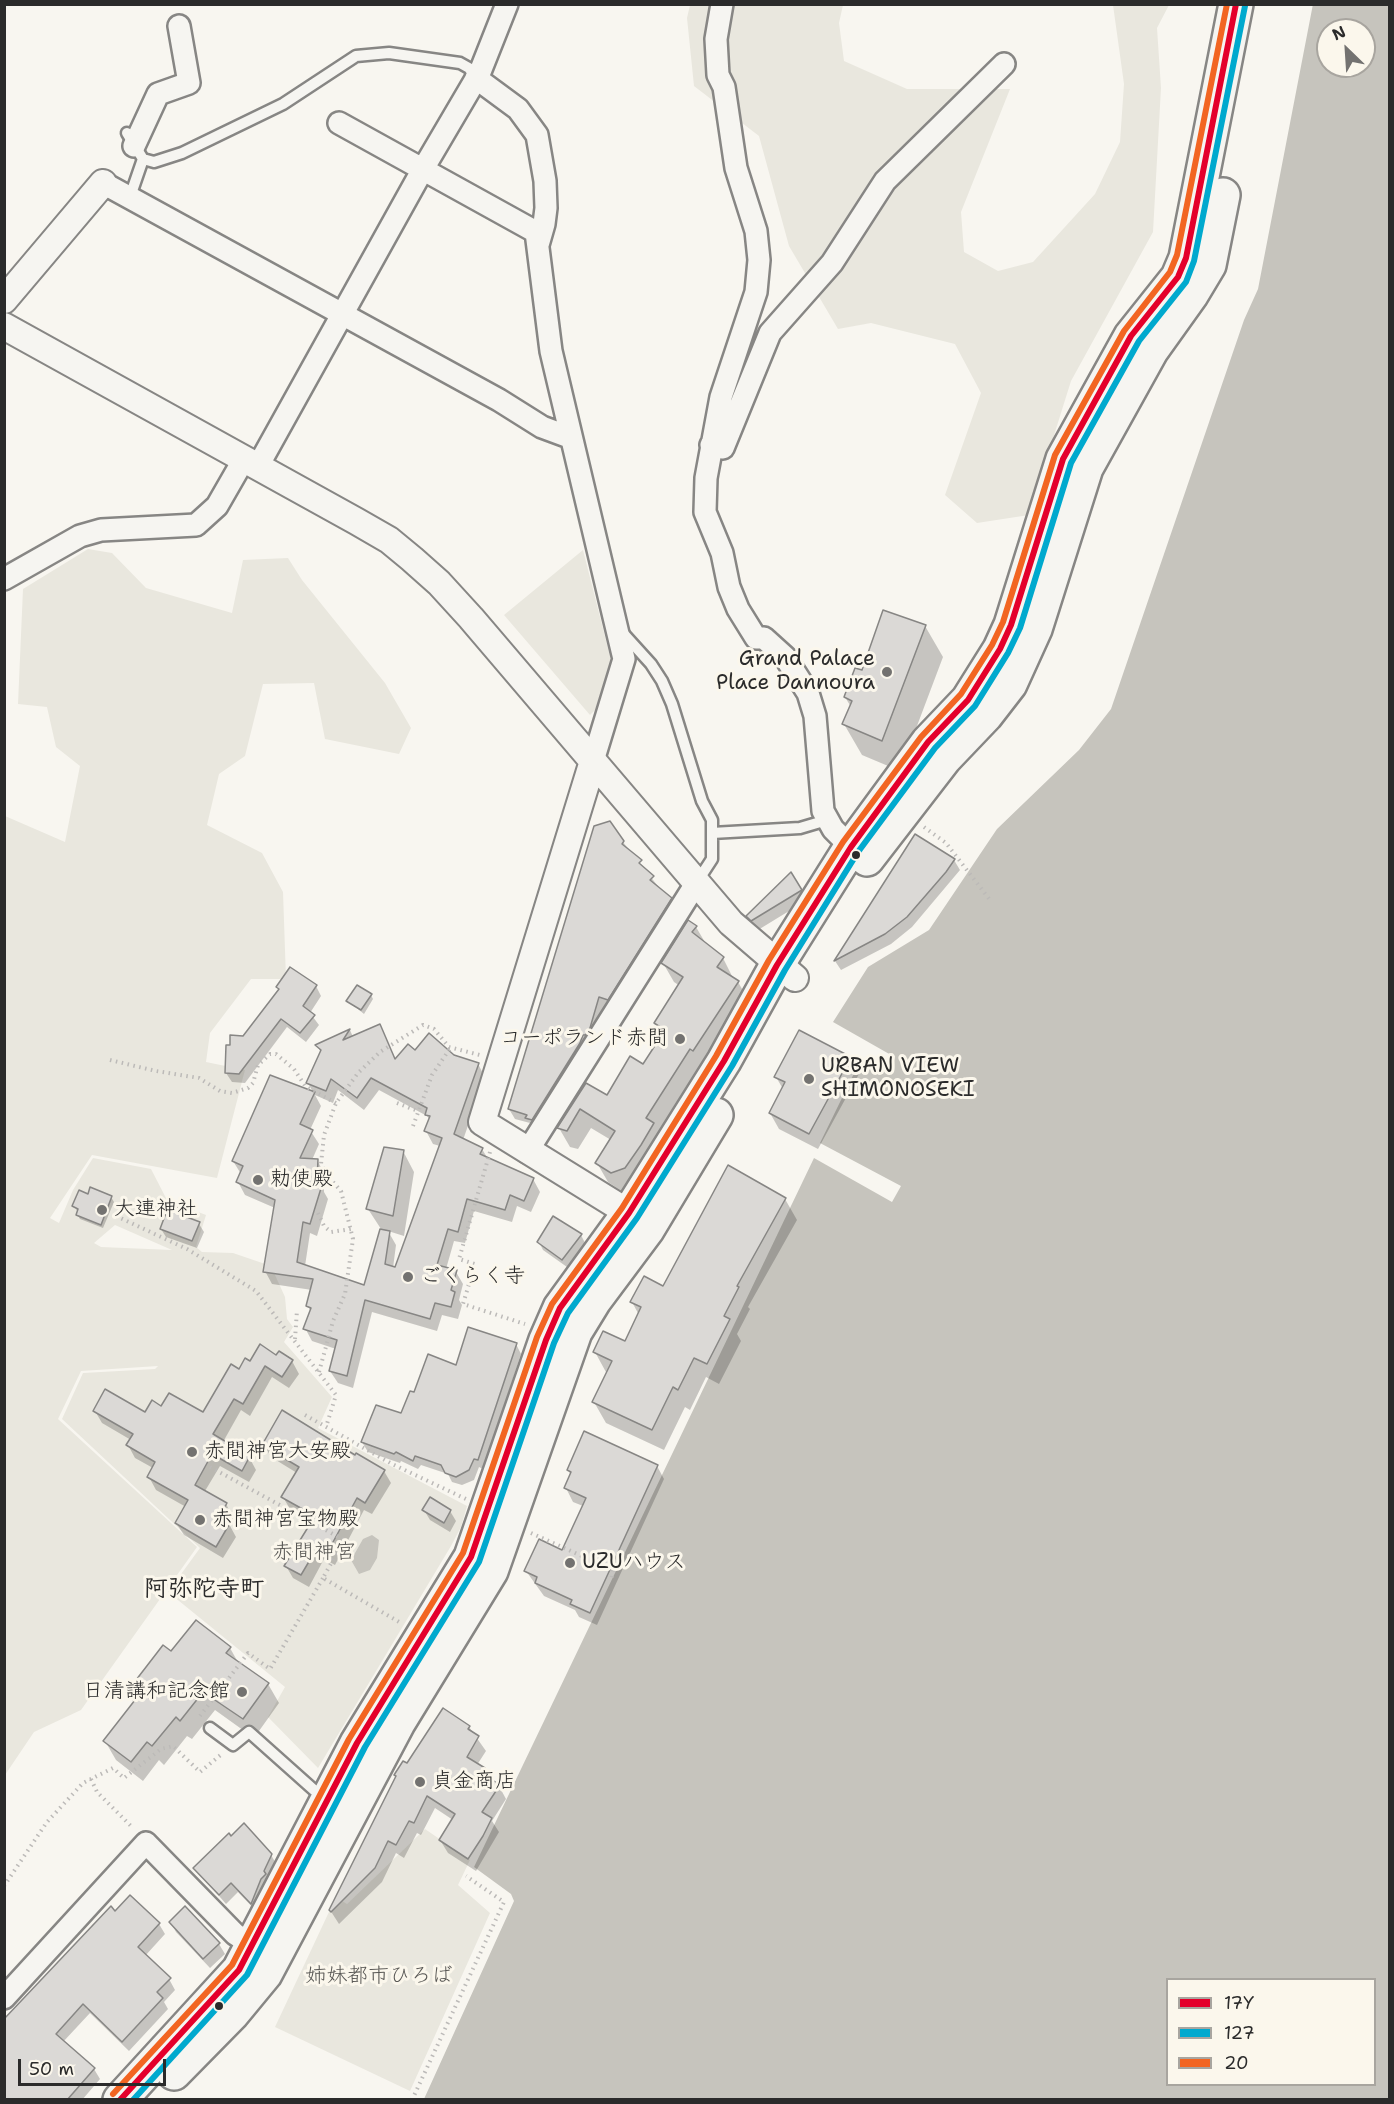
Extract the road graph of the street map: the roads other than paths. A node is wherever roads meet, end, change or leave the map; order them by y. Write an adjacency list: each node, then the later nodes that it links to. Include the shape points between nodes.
1 (507, 4): 7 (street)
2 (722, 4): 18 (street, via 716,39 718,75 724,87 736,168 756,231 759,260 756,292 721,398)
3 (1236, 4): 25 (highway, via 1193,230 1178,277 1131,336 1063,459 1011,625 982,681 928,742)
4 (1259, 4): 27 (highway, via 1209,266 1150,351 1086,468 1035,628 1010,684 945,758)
5 (179, 26): 9 (street, via 189,82 158,94)
6 (1004, 64): 18 (street, via 885,181 832,263 770,333 723,448)
7 (476, 78): 9 (lane, via 460,63 389,53 356,56 283,104 182,153 154,162); 10 (street); 13 (street, via 518,109 537,135 546,208)
8 (339, 123): 10 (street)
9 (135, 146): 12 (lane)
10 (423, 169): 13 (street, via 536,232); 15 (street)
11 (103, 183): 14 (street); 15 (street)
12 (133, 188)
13 (538, 245): 17 (street, via 550,351)
14 (4, 300)
15 (342, 314): 17 (street, via 542,427); 19 (street)
16 (4, 326): 19 (street)
17 (569, 436): 21 (street)
18 (711, 445): 23 (street, via 705,512 738,609 756,638 764,638 785,657 808,693 815,716 822,804)
19 (251, 462): 20 (street, via 217,506 196,525 101,530 80,536); 22 (street, via 389,540 440,583)
20 (4, 579)
21 (616, 625): 22 (street, via 624,659); 24 (lane, via 662,681 702,801 711,816)
22 (593, 761): 26 (street); 28 (street, via 482,1122)
23 (827, 820): 24 (lane, via 800,828); 25 (street)
24 (712, 833): 26 (lane, via 712,859)
25 (850, 847): 27 (highway)
26 (697, 882): 27 (street, via 731,922); 28 (street)
27 (786, 972): 29 (highway, via 724,1061)
28 (527, 1152): 29 (street)
29 (638, 1221): 32 (highway, via 560,1308 471,1557 357,1743); 35 (highway, via 575,1332 491,1571 398,1723 266,1974)
30 (210, 1728): 31 (lane, via 233,1745 249,1732)
31 (314, 1790)
32 (252, 1945): 33 (street, via 235,1934 146,1843); 34 (highway, via 239,1970)
33 (4, 1998)
34 (120, 2100)
35 (149, 2100)

